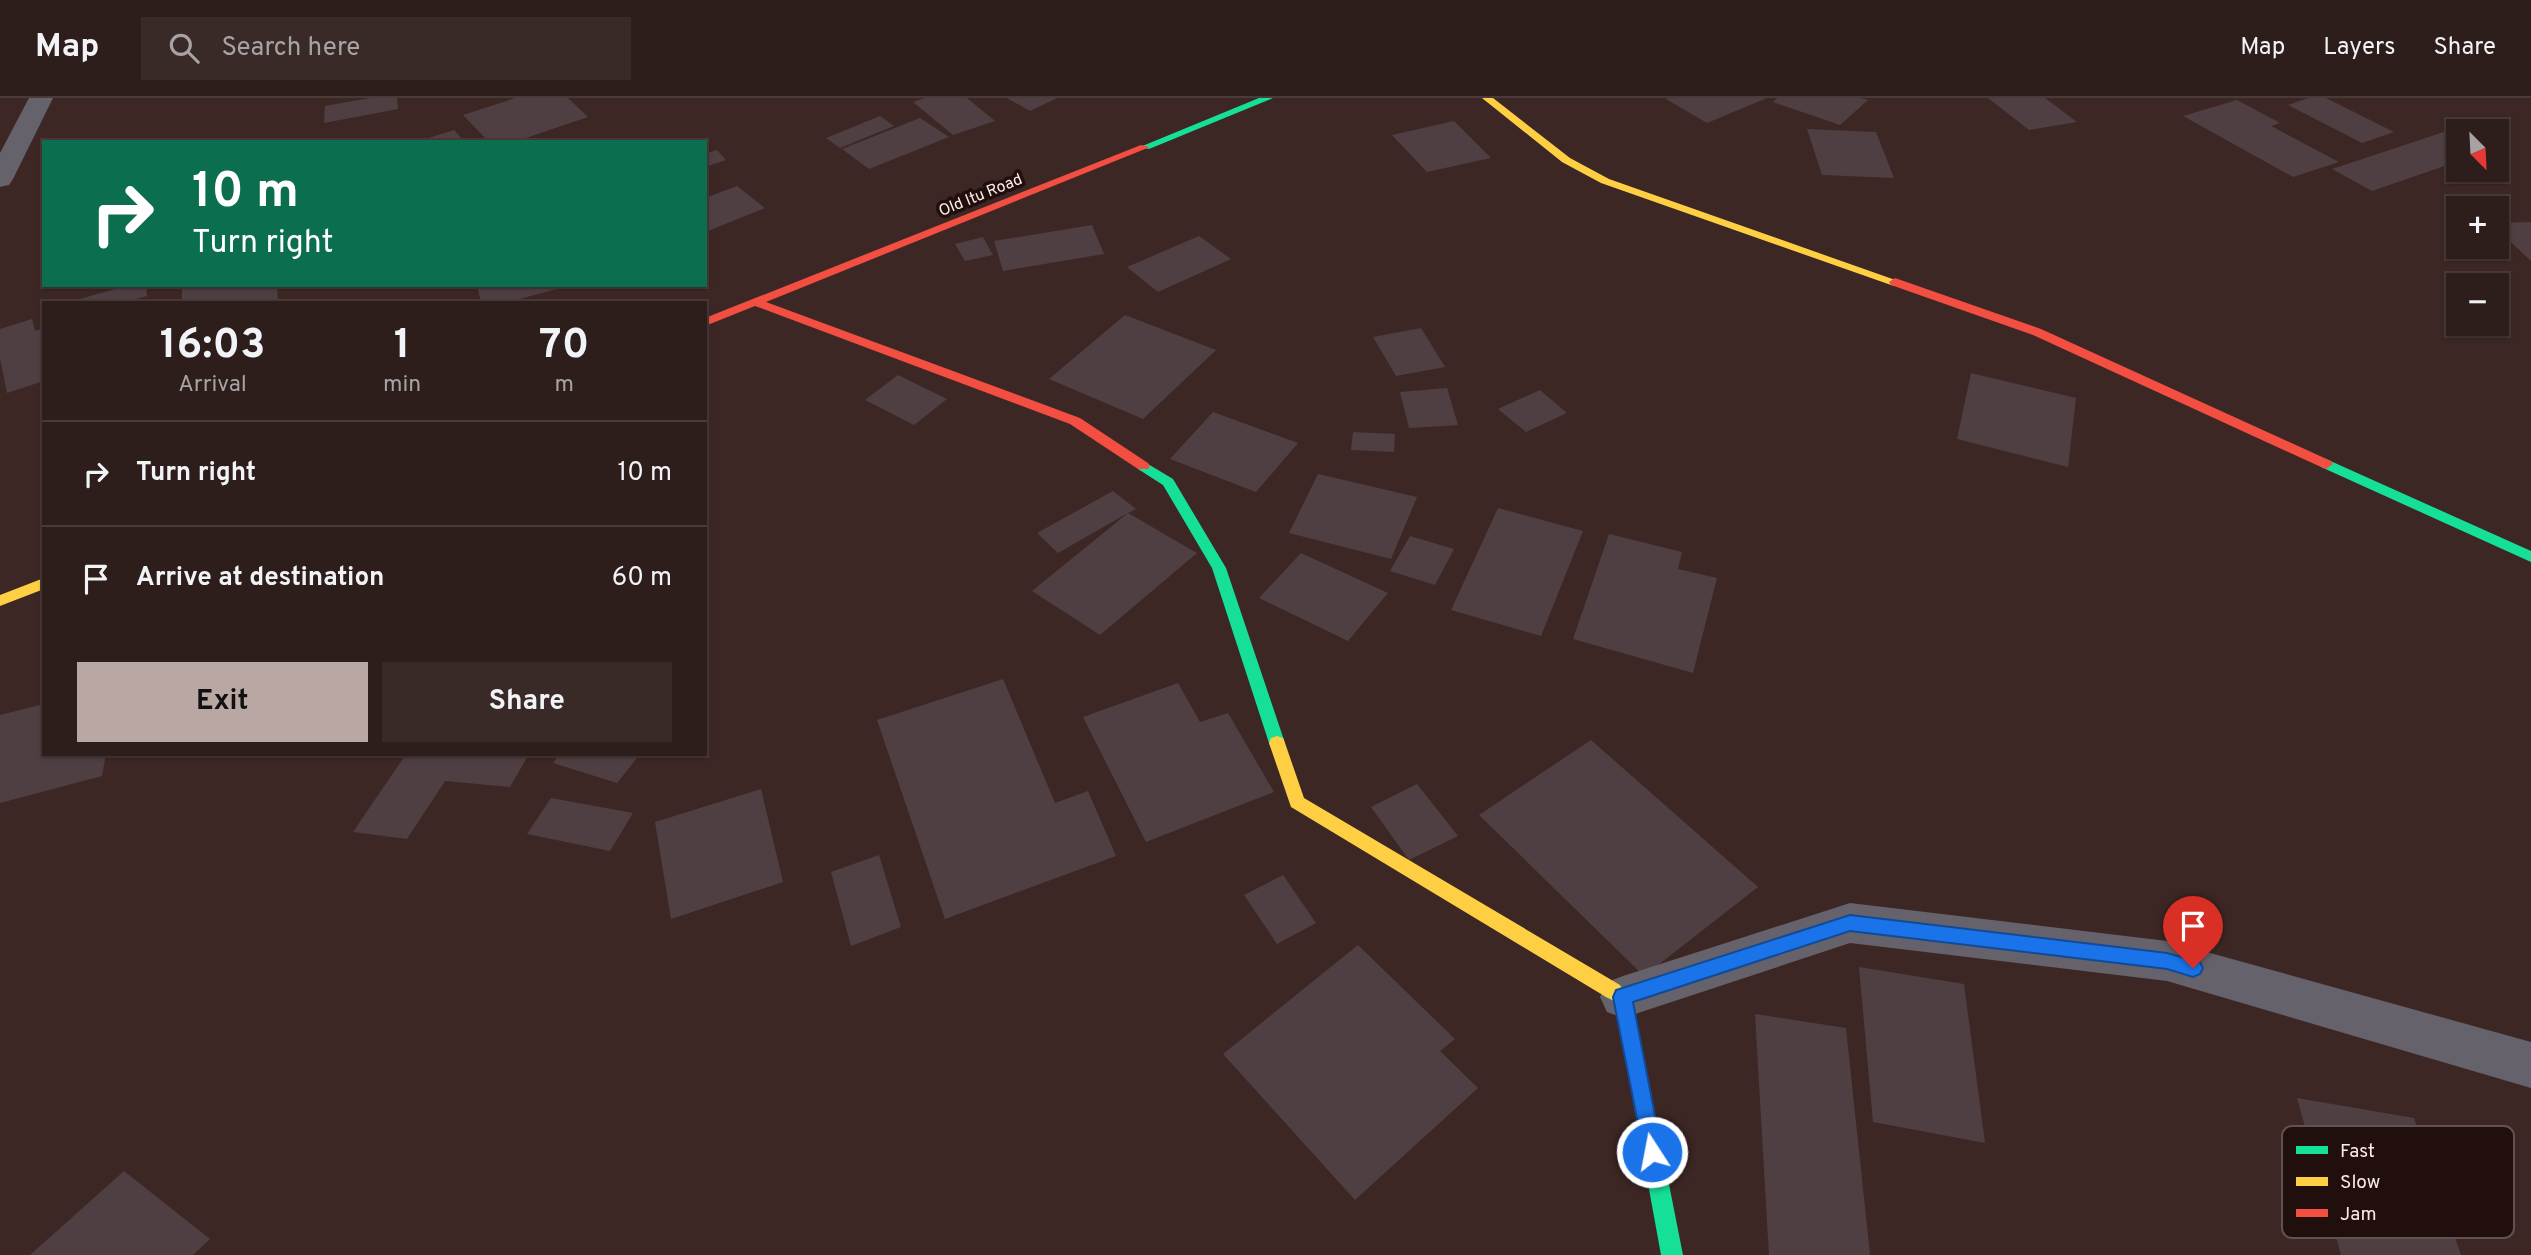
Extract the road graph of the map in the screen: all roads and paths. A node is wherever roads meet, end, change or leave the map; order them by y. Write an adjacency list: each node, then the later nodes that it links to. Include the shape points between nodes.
1 (41, 98): 4 (street)
2 (1268, 98): 5 (street, Old Itu Road)
3 (1487, 98): 7 (street, via 1566,160 1605,181 2037,332)
4 (0, 179)
5 (755, 302): 6 (street, Old Itu Road); 10 (street, via 1075,421 1168,482 1219,568 1297,802)
6 (707, 321)
7 (2531, 557)
8 (42, 584): 9 (street)
9 (0, 601)
10 (1623, 997): 11 (street, via 1850,923 2167,961); 12 (street)
11 (2531, 1065)
12 (1672, 1255)

